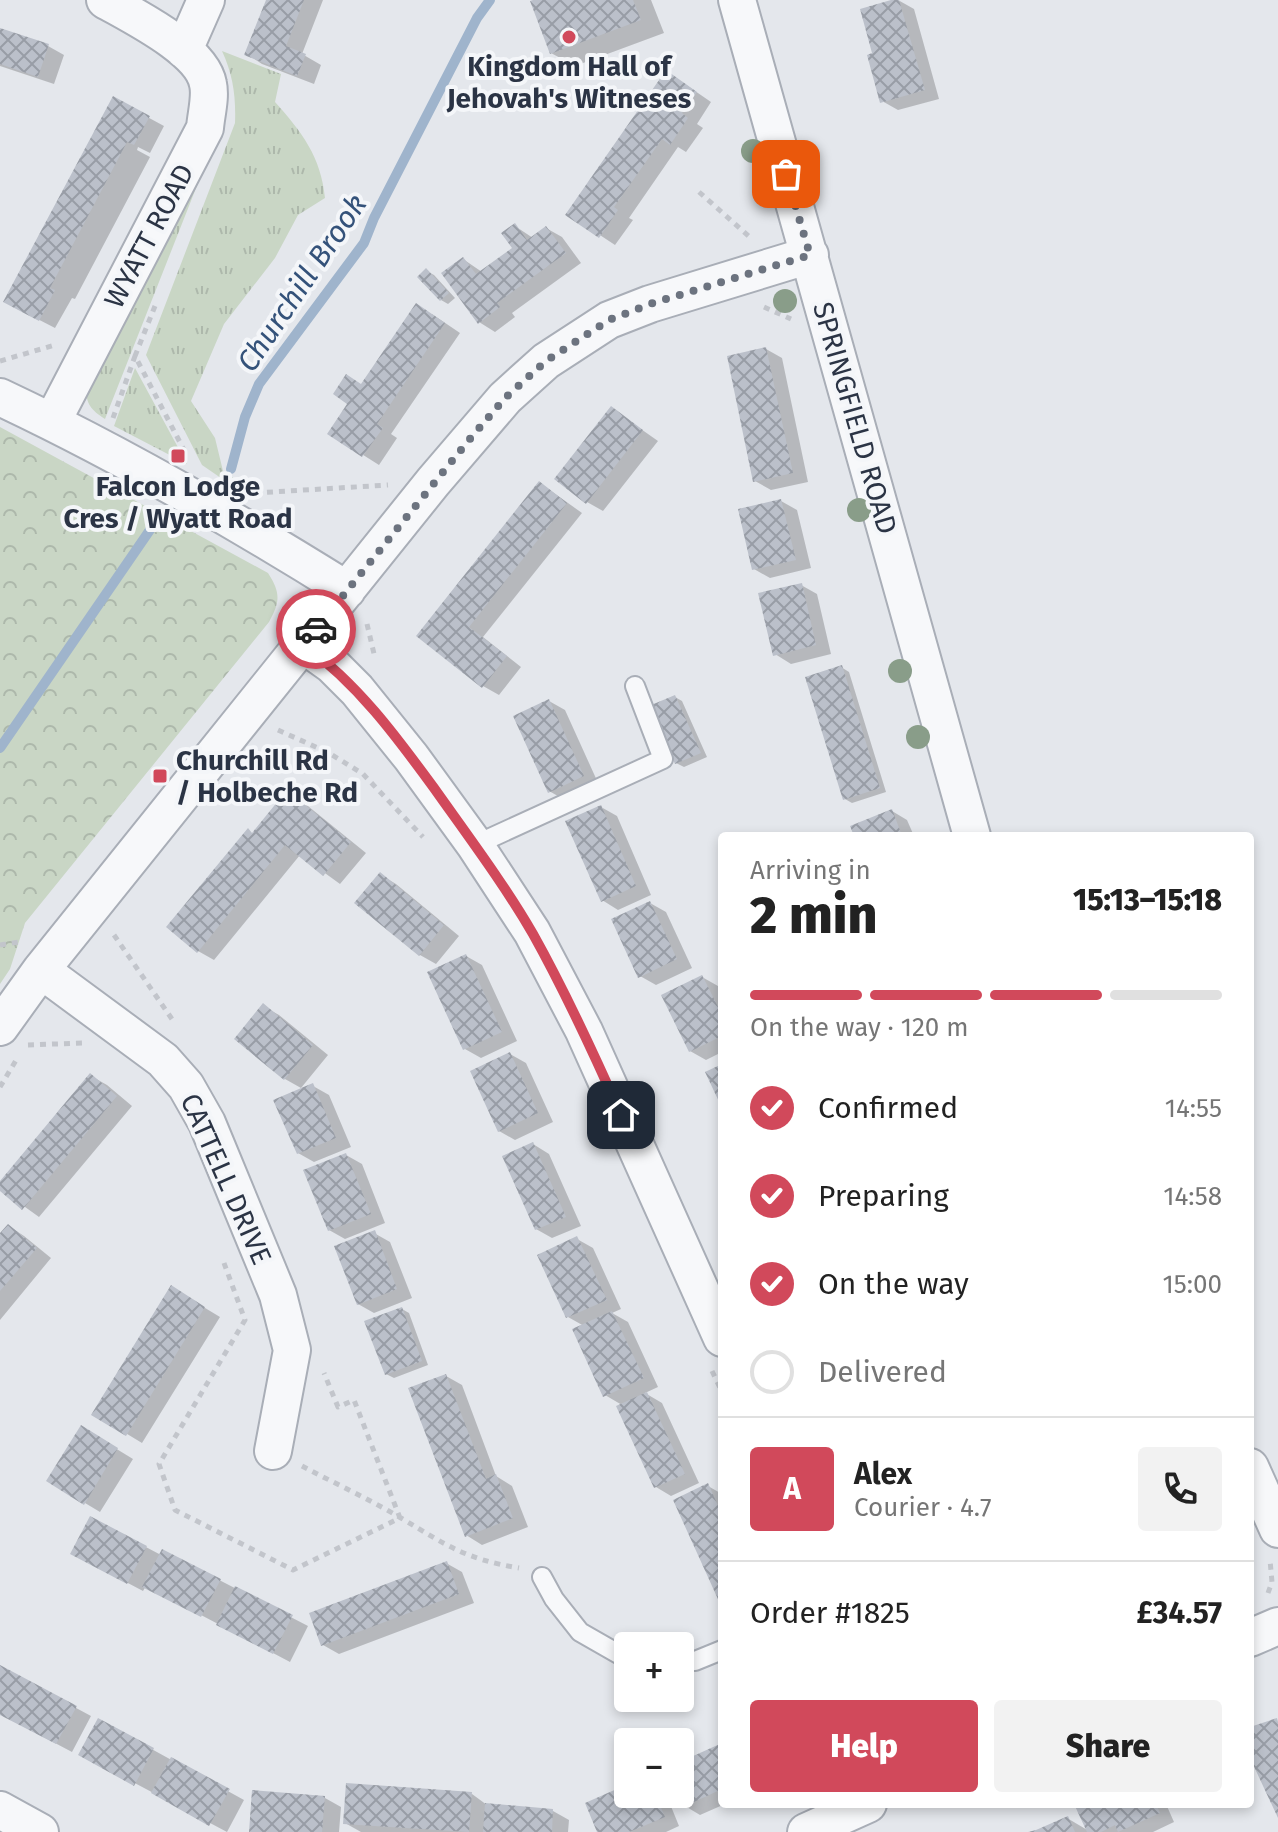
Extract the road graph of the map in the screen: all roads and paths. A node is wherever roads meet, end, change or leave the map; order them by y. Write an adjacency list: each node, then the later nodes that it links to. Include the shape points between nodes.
1 (105, 0): 4 (street, WYATT ROAD)
2 (206, 0): 4 (street)
3 (737, 0): 6 (street, SPRINGFIELD ROAD)
4 (184, 50): 11 (street, WYATT ROAD, via 201,64 209,86 205,128)
5 (699, 192): 6 (path)
6 (795, 260): 13 (street, via 650,304 590,331 505,398); 21 (street, SPRINGFIELD ROAD)
7 (756, 304): 8 (path)
8 (804, 324)
9 (135, 356): 12 (path)
10 (0, 397): 11 (street)
11 (52, 422): 12 (street)
12 (102, 449): 15 (street)
13 (433, 482): 14 (path); 15 (street)
14 (251, 493)
15 (347, 590): 18 (street)
16 (377, 612): 17 (path)
17 (367, 624)
18 (304, 645): 23 (street, via 357,690); 24 (street)
19 (635, 686): 23 (lane, via 663,759)
20 (278, 730): 22 (path, via 363,774)
21 (971, 832)
22 (427, 842)
23 (475, 845): 27 (street, via 532,932 584,1031)
24 (41, 970): 25 (street); 29 (street, CATTELL DRIVE, via 163,1060 207,1123 278,1295 292,1350)
25 (13, 1036): 26 (path)
26 (85, 1042)
27 (714, 1348): 28 (path)
28 (718, 1370)
29 (273, 1451): 32 (path, via 457,1552)
30 (1254, 1480): 31 (street)
31 (1272, 1540): 33 (path, via 1272,1582 1258,1612)
32 (542, 1577): 34 (lane, via 580,1632)
33 (1265, 1631)
34 (614, 1650)
35 (718, 1652): 36 (lane)
36 (694, 1661)
37 (859, 1808): 40 (street)
38 (0, 1810): 39 (street)
39 (40, 1832)
40 (806, 1832)

